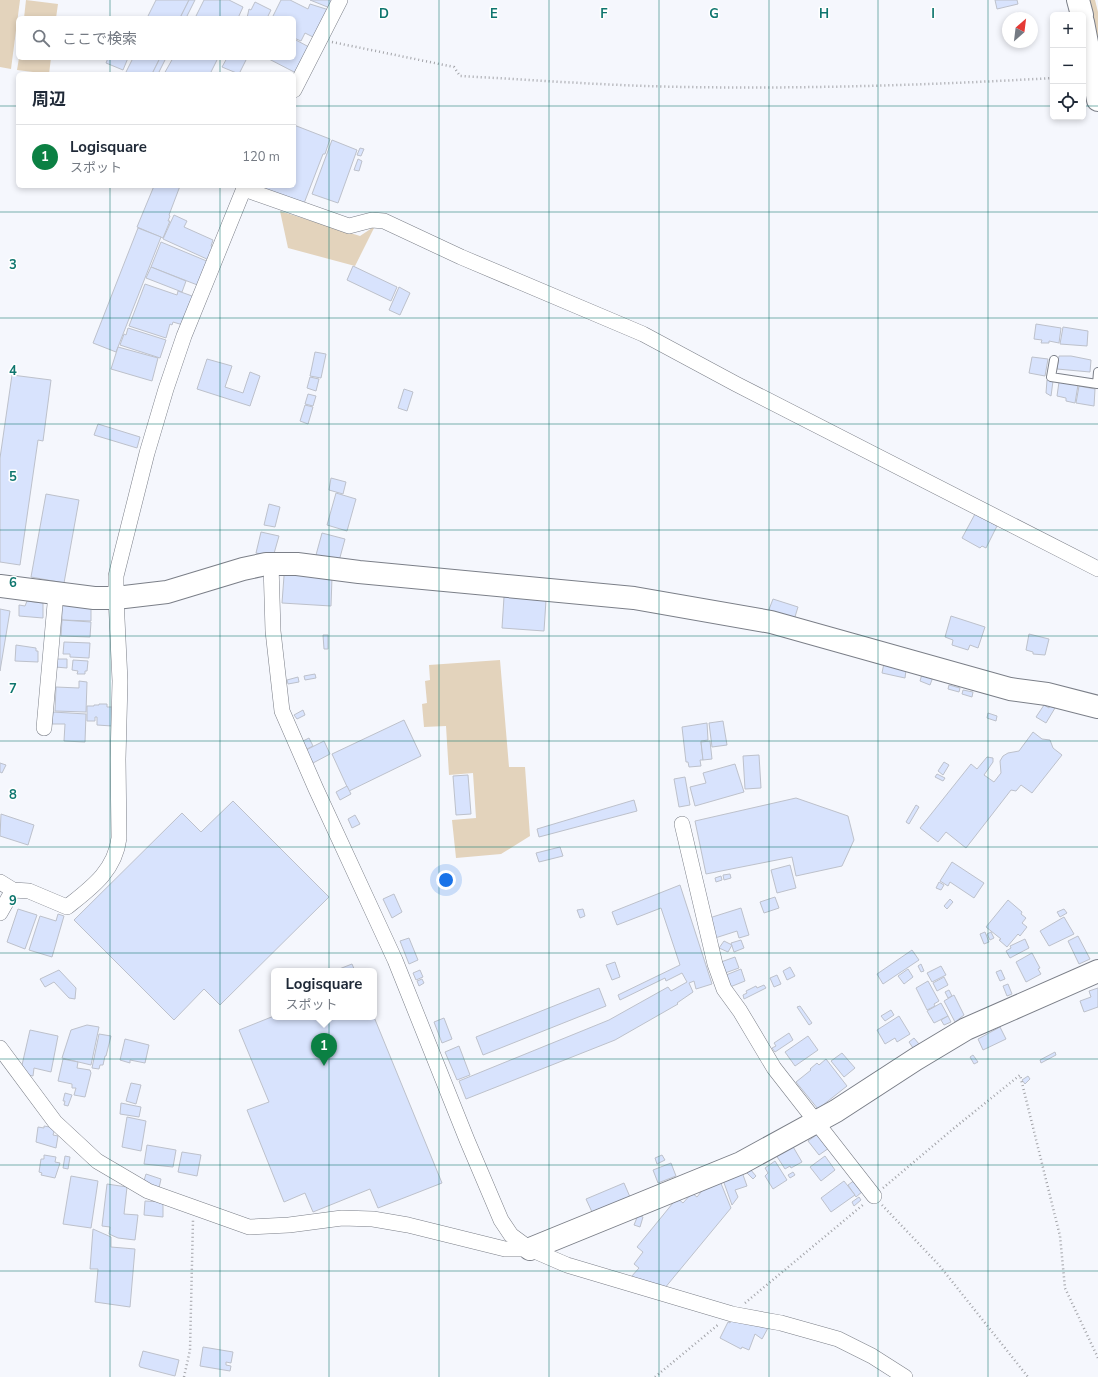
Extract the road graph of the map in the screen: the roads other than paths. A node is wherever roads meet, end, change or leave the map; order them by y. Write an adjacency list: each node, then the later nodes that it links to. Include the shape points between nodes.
1 (340, 0): 6 (street)
2 (1078, 0): 3 (main road)
3 (1081, 12)
4 (1086, 36): 5 (main road)
5 (1095, 76): 7 (main road)
6 (296, 86)
7 (1098, 100)
8 (245, 188): 16 (street, via 184,336 166,389 116,576)
9 (248, 188): 13 (street, via 349,226 372,220 384,221 461,257 642,334)
10 (1054, 360): 11 (lane, via 1051,377 1097,384)
11 (1098, 372)
12 (271, 564): 16 (main road, via 243,569 167,592); 17 (main road, via 297,564 642,599 771,622 1010,689 1047,694); 26 (street, via 273,631 282,711 395,960 501,1220 511,1235)
13 (1098, 569)
14 (0, 586): 15 (main road)
15 (56, 593): 16 (main road); 18 (street)
16 (116, 598): 20 (street, via 120,681 118,851 102,878 67,906 29,891)
17 (1098, 708)
18 (44, 728)
19 (682, 824): 24 (street, via 715,964 724,989 774,1068)
20 (6, 886): 21 (street)
21 (0, 913)
22 (1098, 970): 24 (main road, via 966,1029)
23 (0, 1048): 26 (street, via 55,1122 97,1161 148,1191 249,1226 289,1225 342,1218 373,1219 408,1224 505,1249)
24 (816, 1121): 25 (street); 26 (main road, via 741,1163)
25 (874, 1196)
26 (530, 1249): 27 (street, via 567,1265 732,1314 781,1323 838,1339)
27 (905, 1377)

